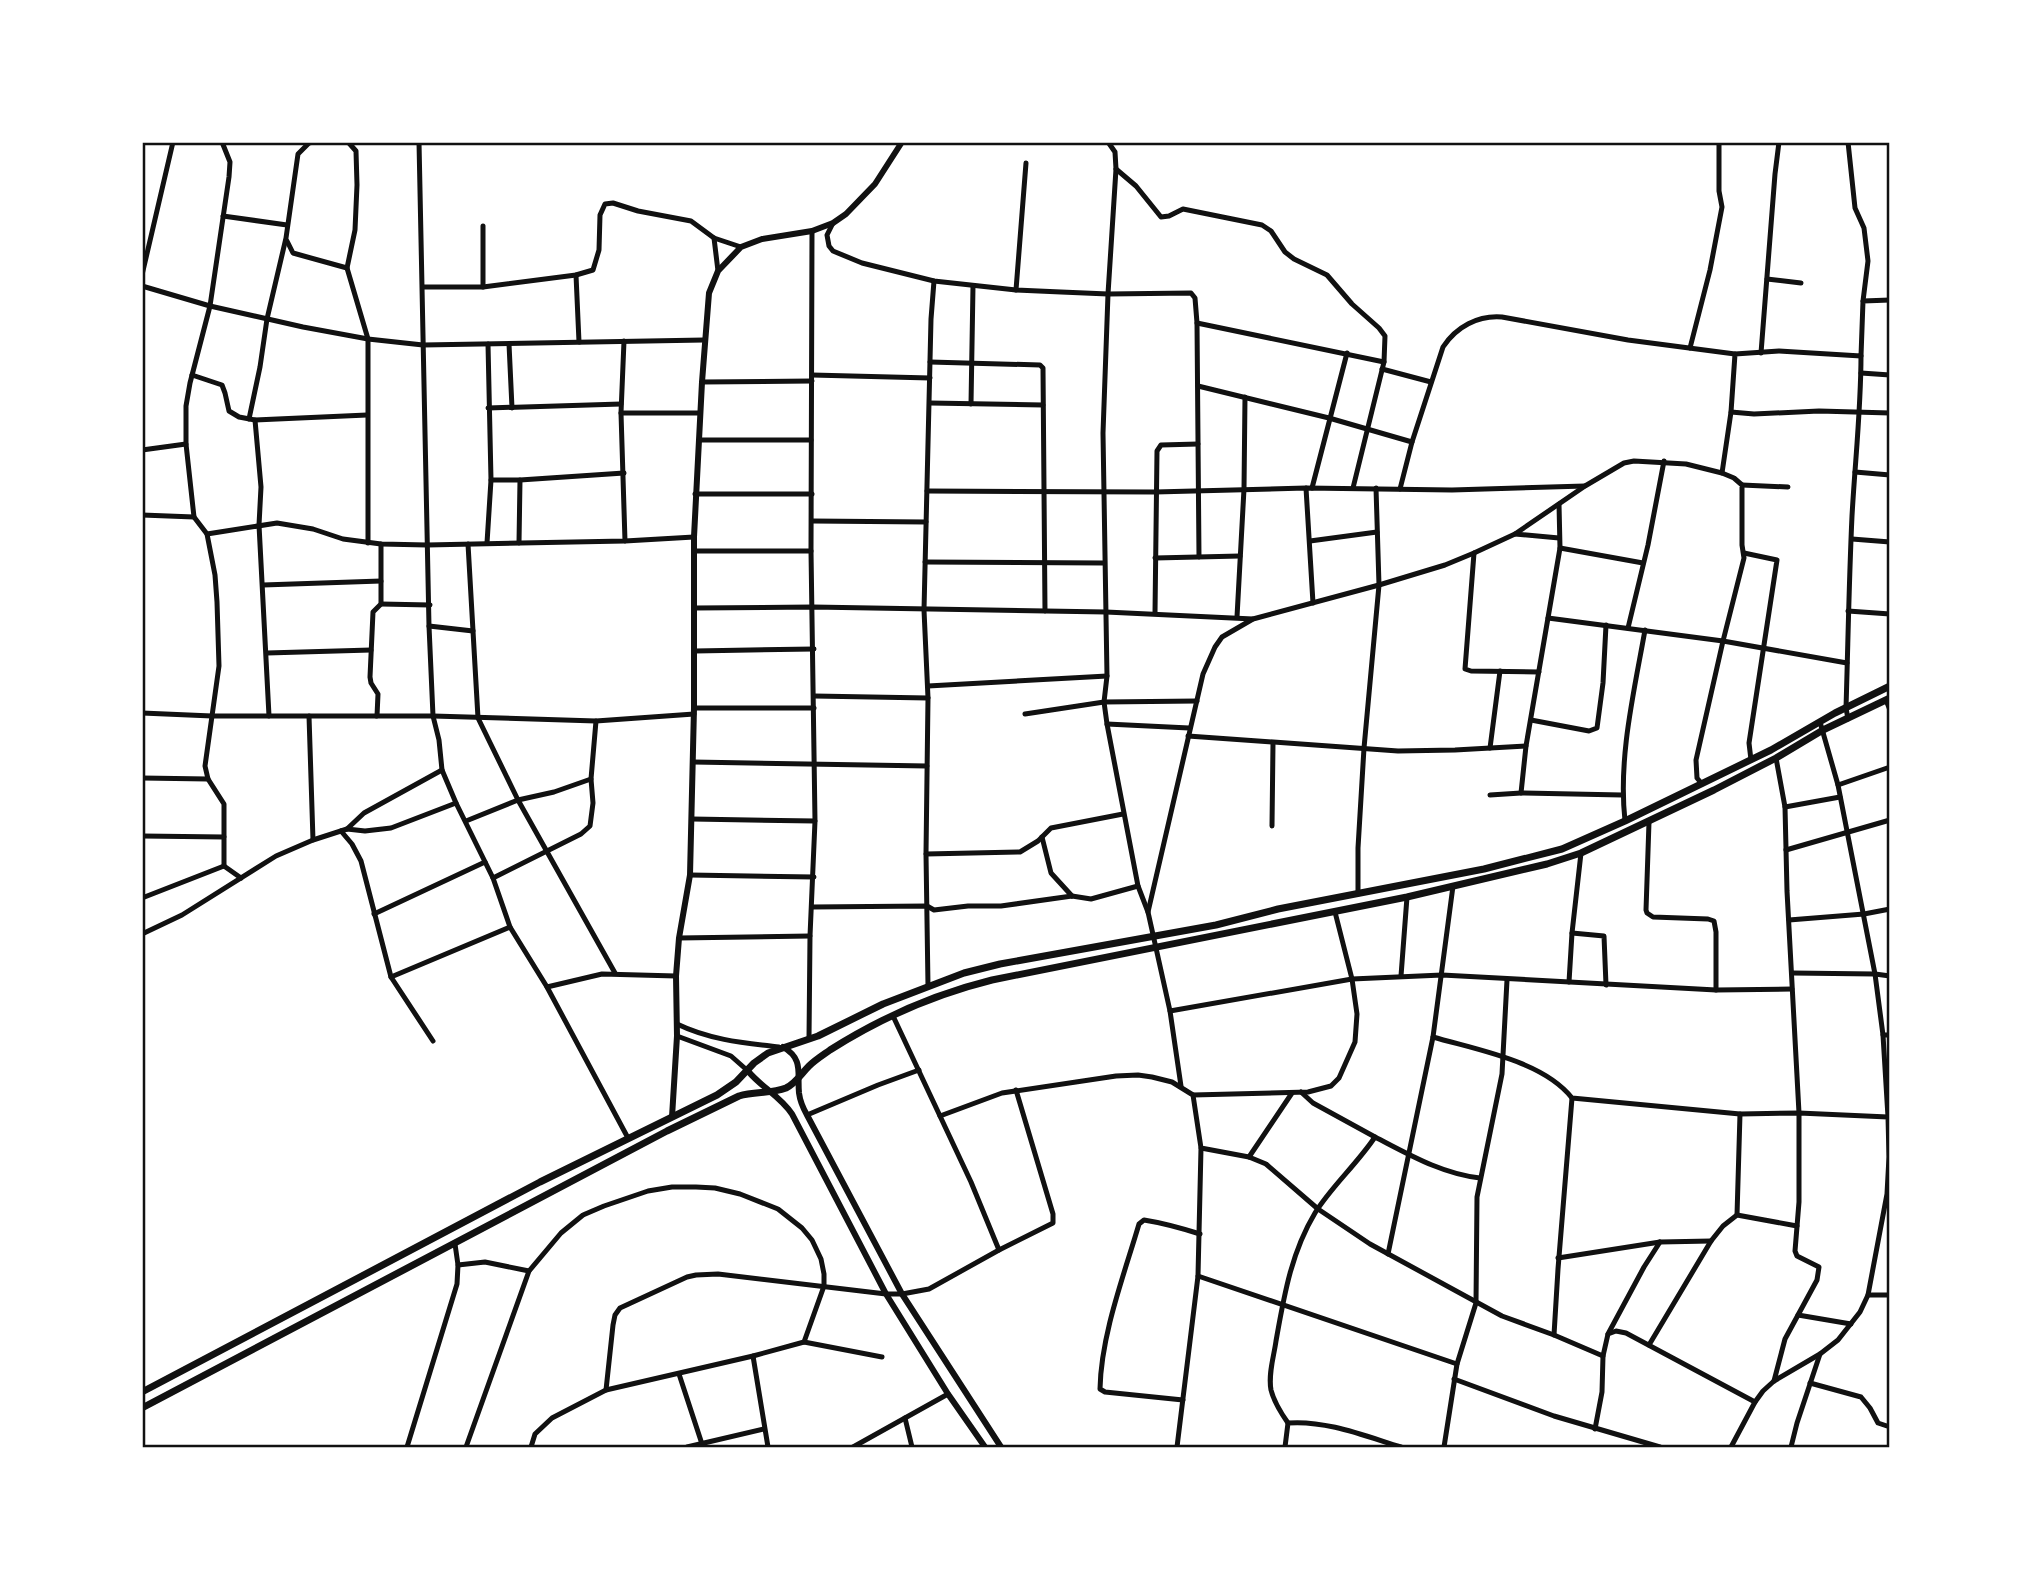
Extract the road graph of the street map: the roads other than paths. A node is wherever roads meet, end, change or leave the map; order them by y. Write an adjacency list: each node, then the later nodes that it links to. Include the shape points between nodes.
1 (173, 142): 21 (street)
2 (222, 142): 13 (street, via 230,162)
3 (313, 142): 15 (street, via 298,154)
4 (348, 142): 22 (street, via 356,151 357,185 355,230)
5 (419, 142): 31 (street)
6 (902, 142): 14 (street, via 865,196)
7 (1108, 142): 12 (street, via 1115,152)
8 (1719, 142): 47 (street, via 1722,207)
9 (1779, 142): 26 (street)
10 (1849, 142): 36 (street, via 1855,208 1864,228 1868,261)
11 (1026, 163): 33 (street)
12 (1116, 169): 34 (street); 53 (street, via 1161,217 1183,209 1266,227 1285,252 1327,275 1380,328 1385,336)
13 (223, 215): 15 (street); 37 (street)
14 (833, 223): 17 (street); 27 (street, via 827,234 833,251)
15 (287, 225): 18 (street)
16 (483, 226): 32 (street)
17 (812, 231): 20 (street); 59 (street)
18 (286, 238): 22 (street, via 293,253); 38 (street)
19 (714, 238): 20 (street); 23 (street); 25 (street, via 691,221 613,202 604,204 593,270)
20 (741, 247): 23 (street)
21 (143, 264): 24 (street)
22 (346, 268): 40 (street)
23 (718, 271): 41 (street, via 709,293)
24 (142, 275)
25 (576, 275): 32 (street); 43 (street)
26 (1767, 279): 28 (street); 48 (street)
27 (934, 281): 30 (street); 52 (street)
28 (1801, 283)
29 (142, 286): 37 (street)
30 (973, 286): 33 (street); 54 (street)
31 (423, 287): 32 (street); 46 (street)
32 (483, 287)
33 (1016, 290): 34 (street)
34 (1108, 294): 39 (street, via 1188,292 1195,298); 104 (street)
35 (1890, 300): 36 (street)
36 (1863, 301): 51 (street)
37 (210, 306): 38 (street); 57 (street)
38 (267, 319): 40 (street); 78 (street)
39 (1197, 323): 49 (street); 63 (street)
40 (368, 339): 46 (street); 76 (street)
41 (704, 340): 42 (street); 61 (street)
42 (624, 341): 43 (street); 66 (street)
43 (579, 342): 45 (street)
44 (488, 344): 45 (street); 46 (street); 69 (street)
45 (509, 344): 70 (street)
46 (423, 345): 128 (street)
47 (1690, 348): 50 (street); 62 (street, via 1485,317 1449,337)
48 (1761, 353): 50 (street); 51 (street)
49 (1347, 354): 53 (street); 77 (street)
50 (1735, 354): 72 (street)
51 (1861, 356): 56 (street)
52 (930, 362): 54 (street); 60 (street)
53 (1384, 362): 55 (street)
54 (971, 364): 67 (street); 68 (street, via 1042,366)
55 (1382, 369): 62 (street); 79 (street)
56 (1861, 373): 58 (street); 71 (street)
57 (192, 375): 78 (street, via 222,386 229,411); 83 (street)
58 (1890, 375)
59 (812, 378): 60 (street); 61 (street); 81 (street)
60 (930, 378): 65 (street)
61 (702, 382): 75 (street)
62 (1431, 383): 82 (street)
63 (1198, 386): 64 (street); 84 (street)
64 (1245, 397): 77 (street); 99 (street)
65 (930, 403): 67 (street); 102 (street)
66 (621, 404): 70 (street); 73 (street)
67 (971, 404): 68 (street)
68 (1043, 405): 103 (street)
69 (488, 408): 70 (street); 91 (street)
70 (512, 408)
71 (1860, 411): 72 (street); 74 (street); 87 (street)
72 (1731, 412): 89 (street)
73 (621, 413): 75 (street); 88 (street)
74 (1890, 413)
75 (700, 414): 80 (street)
76 (367, 415): 78 (street); 123 (street)
77 (1329, 418): 79 (street); 96 (street)
78 (252, 420): 113 (street)
79 (1366, 429): 82 (street); 97 (street)
80 (699, 440): 81 (street); 106 (street)
81 (811, 440): 107 (street)
82 (1412, 442): 100 (street)
83 (186, 444): 85 (street); 110 (street)
84 (1198, 444): 101 (street); 105 (street, via 1158,447)
85 (142, 450)
86 (1664, 461): 89 (street); 94 (street, via 1623,463); 140 (street)
87 (1855, 472): 90 (street); 119 (street)
88 (624, 473): 92 (street); 120 (street)
89 (1722, 473): 93 (street)
90 (1890, 475)
91 (491, 480): 92 (street); 124 (street)
92 (520, 480): 125 (street)
93 (1742, 485): 95 (street); 132 (street)
94 (1586, 486): 100 (street); 108 (street)
95 (1788, 487)
96 (1309, 488): 97 (street); 99 (street); 121 (street)
97 (1353, 488): 98 (street)
98 (1376, 488): 100 (street); 114 (street)
99 (1244, 489): 101 (street); 134 (street)
100 (1400, 489)
101 (1198, 490): 105 (street); 135 (street)
102 (926, 491): 103 (street); 112 (street)
103 (1043, 491): 104 (street); 138 (street)
104 (1104, 492): 105 (street); 139 (street)
105 (1156, 492): 136 (street)
106 (695, 494): 107 (street); 117 (street)
107 (812, 494): 111 (street)
108 (1559, 504): 116 (street); 118 (street)
109 (142, 514): 110 (street)
110 (194, 517): 115 (street)
111 (812, 521): 112 (street); 131 (street)
112 (926, 522): 137 (street)
113 (260, 524): 115 (street); 123 (street, via 291,524); 143 (street)
114 (1377, 532): 121 (street); 142 (street)
115 (207, 534): 186 (street, via 215,575 219,666)
116 (1516, 534): 118 (street); 133 (street)
117 (694, 537): 120 (street); 130 (street)
118 (1559, 538): 129 (street)
119 (1852, 539): 122 (street); 151 (street)
120 (625, 541): 125 (street)
121 (1310, 541): 144 (street)
122 (1890, 542)
123 (368, 543): 126 (street)
124 (487, 543): 125 (street); 127 (street)
125 (519, 543)
126 (381, 544): 128 (street); 141 (street)
127 (468, 544): 128 (street); 162 (street)
128 (427, 545): 146 (street)
129 (1559, 548): 140 (street); 156 (street)
130 (695, 551): 131 (street); 148 (street)
131 (811, 551): 147 (street)
132 (1744, 553): 163 (street); 164 (street, via 1777,560)
133 (1474, 554): 142 (street); 170 (street, via 1464,666)
134 (1240, 556): 135 (street); 155 (street)
135 (1199, 557): 136 (street)
136 (1155, 558): 153 (street)
137 (925, 562): 138 (street); 149 (street)
138 (1044, 563): 139 (street); 150 (street)
139 (1104, 563): 152 (street)
140 (1643, 563): 160 (street)
141 (381, 581): 143 (street); 145 (street)
142 (1379, 584): 144 (street); 201 (street)
143 (263, 585): 168 (street)
144 (1313, 603): 157 (street)
145 (381, 604): 146 (street); 166 (street, via 373,612)
146 (430, 605): 159 (street)
147 (813, 607): 148 (street); 149 (street); 165 (street)
148 (695, 608): 167 (street)
149 (924, 610): 150 (street); 173 (street)
150 (1045, 611): 152 (street)
151 (1848, 611): 154 (street); 169 (street)
152 (1106, 612): 153 (street); 172 (street)
153 (1155, 613): 155 (street)
154 (1890, 614)
155 (1237, 617): 157 (street)
156 (1548, 618): 158 (street); 171 (street)
157 (1253, 619): 178 (street, via 1215,646)
158 (1606, 625): 160 (street); 193 (street, via 1597,728 1589,731)
159 (429, 626): 162 (street); 190 (street)
160 (1628, 628): 161 (street)
161 (1645, 630): 163 (street); 217 (street)
162 (473, 631): 191 (street)
163 (1723, 641): 164 (street); 213 (street, via 1696,760)
164 (1763, 648): 169 (street); 204 (street, via 1749,743)
165 (814, 649): 167 (street); 175 (street)
166 (371, 650): 168 (street); 189 (street)
167 (695, 651): 183 (street)
168 (267, 653): 187 (street)
169 (1847, 663): 181 (street)
170 (1500, 671): 171 (street); 202 (street)
171 (1539, 672): 193 (street)
172 (1107, 677): 173 (street); 179 (street)
173 (928, 686): 176 (street)
174 (1890, 686): 181 (main road)
175 (814, 696): 176 (street); 180 (street)
176 (928, 698): 207 (street)
177 (1888, 699): 182 (street); 192 (main road)
178 (1197, 701): 179 (street); 197 (street)
179 (1104, 702): 185 (street); 195 (street)
180 (814, 708): 183 (street); 206 (street)
181 (1846, 708): 192 (street); 196 (main road)
182 (1890, 710)
183 (694, 711): 194 (street); 205 (street)
184 (142, 713): 186 (street)
185 (1025, 714)
186 (212, 716): 187 (street); 211 (street, via 205,766)
187 (269, 716): 188 (street)
188 (309, 716): 189 (street); 235 (street)
189 (377, 716): 190 (street)
190 (433, 716): 191 (street); 209 (street)
191 (478, 718): 194 (street); 219 (street)
192 (1847, 719): 196 (main road)
193 (1531, 720): 200 (street)
194 (596, 721): 212 (street)
195 (1107, 724): 197 (street); 222 (street)
196 (1822, 726): 203 (main road); 204 (main road); 214 (street)
197 (1189, 728): 198 (street)
198 (1188, 736): 199 (street); 255 (street)
199 (1273, 743): 201 (street); 229 (street)
200 (1526, 746): 202 (street); 215 (street)
201 (1364, 748): 202 (street); 248 (street)
202 (1490, 748)
203 (1776, 758): 221 (street); 228 (main road)
204 (1751, 760): 213 (main road)
205 (693, 762): 206 (street); 223 (street)
206 (813, 764): 207 (street); 226 (street)
207 (927, 766): 239 (street)
208 (1890, 767): 214 (street)
209 (442, 770): 220 (street); 230 (street, via 364,813)
210 (142, 778): 211 (street)
211 (208, 779): 233 (street, via 224,804)
212 (591, 779): 219 (street); 236 (street, via 590,826)
213 (1702, 784): 227 (main road)
214 (1838, 785): 218 (street)
215 (1521, 793): 216 (street); 217 (street)
216 (1490, 795)
217 (1622, 795): 227 (street)
218 (1840, 797): 221 (street); 231 (street)
219 (518, 800): 225 (street); 236 (street)
220 (456, 803): 225 (street); 230 (street, via 391,828)
221 (1785, 807): 237 (street)
222 (1123, 814): 234 (street, via 1051,828); 246 (street)
223 (692, 819): 226 (street); 242 (street)
224 (1890, 820): 231 (street)
225 (466, 821): 240 (street)
226 (815, 821): 244 (street)
227 (1625, 821): 248 (main road, via 1545,854)
228 (1648, 822): 238 (main road); 284 (street, via 1647,913 1714,921)
229 (1272, 826)
230 (344, 830): 235 (street); 257 (street, via 361,861)
231 (1847, 833): 237 (street); 258 (street)
232 (142, 836): 233 (street)
233 (224, 837): 241 (street)
234 (1042, 837): 239 (street, via 1020,852); 249 (street, via 1051,873)
235 (313, 840): 243 (street)
236 (547, 850): 245 (street); 269 (street)
237 (1786, 850): 259 (street)
238 (1581, 853): 247 (main road); 261 (street)
239 (926, 854): 252 (street)
240 (485, 862): 245 (street); 257 (street)
241 (224, 866): 243 (street); 251 (street)
242 (690, 875): 244 (street); 265 (street)
243 (241, 877): 262 (street)
244 (814, 877): 253 (street)
245 (493, 878): 260 (street)
246 (1138, 886): 249 (street, via 1091,899); 255 (street)
247 (1453, 886): 250 (main road); 272 (street)
248 (1357, 894): 264 (main road)
249 (1072, 896): 252 (street, via 1001,906)
250 (1407, 897): 256 (main road); 274 (street)
251 (142, 898)
252 (926, 906): 253 (street); 280 (street)
253 (813, 907): 263 (street)
254 (1890, 909): 258 (street)
255 (1148, 912): 264 (street)
256 (1335, 912): 266 (main road); 277 (street)
257 (374, 914): 276 (street)
258 (1864, 914): 259 (street); 271 (street)
259 (1789, 920): 270 (street)
260 (510, 927): 276 (street); 282 (street)
261 (1572, 933): 279 (street); 281 (street, via 1604,936)
262 (142, 934)
263 (810, 936): 265 (street); 292 (street)
264 (1153, 936): 266 (street); 267 (main road)
265 (679, 938): 273 (street)
266 (1156, 948): 268 (main road); 286 (street)
267 (1035, 957): 268 (main road); 280 (main road)
268 (1038, 971): 285 (main road)
269 (615, 973): 273 (street); 282 (street)
270 (1792, 973): 271 (street); 283 (street)
271 (1875, 974): 275 (street); 289 (street)
272 (1441, 975): 274 (street); 278 (street); 291 (street)
273 (676, 976): 288 (street)
274 (1401, 976): 277 (street)
275 (1890, 976)
276 (391, 977): 293 (street)
277 (1352, 979): 286 (street); 302 (street, via 1357,1028 1344,1069 1331,1086)
278 (1507, 979): 279 (street); 295 (street)
279 (1569, 982): 281 (street)
280 (931, 985): 285 (main road); 292 (main road)
281 (1606, 985): 284 (street)
282 (547, 987): 313 (street)
283 (1792, 989): 284 (street); 306 (street)
284 (1716, 990)
285 (938, 996): 287 (main road)
286 (1170, 1010): 299 (street)
287 (893, 1016): 296 (street); 298 (main road, via 849,1038 808,1066)
288 (677, 1024): 290 (street); 294 (street, via 700,1035)
289 (1887, 1035): 311 (street)
290 (677, 1036): 297 (street, via 731,1056); 310 (street)
291 (1433, 1037): 295 (street); 317 (street)
292 (809, 1039): 294 (main road)
293 (433, 1041)
294 (783, 1048): 297 (main road, via 761,1057); 298 (street, via 796,1058)
295 (1504, 1058): 305 (street, via 1555,1080); 319 (street)
296 (919, 1070): 308 (street); 309 (street)
297 (748, 1071): 301 (street); 310 (main road, via 717,1095)
298 (799, 1078): 301 (main road, via 786,1088); 308 (street)
299 (1181, 1086): 300 (street, via 1138,1075); 304 (street)
300 (1016, 1090): 309 (street); 328 (street, via 1054,1221)
301 (769, 1091): 315 (street, via 790,1110); 327 (main road, via 739,1096 667,1131)
302 (1301, 1092): 303 (street); 312 (street)
303 (1292, 1093): 304 (street); 318 (street)
304 (1193, 1095): 316 (street)
305 (1572, 1098): 307 (street); 330 (street)
306 (1799, 1113): 307 (street); 311 (street); 323 (street)
307 (1740, 1114): 322 (street)
308 (807, 1115): 314 (street)
309 (940, 1115): 328 (street)
310 (672, 1117): 313 (main road)
311 (1889, 1117): 320 (street)
312 (1375, 1137): 317 (street); 321 (street)
313 (628, 1138): 357 (main road)
314 (822, 1143): 315 (street); 336 (street)
315 (810, 1148): 335 (street)
316 (1201, 1148): 318 (street); 324 (street)
317 (1408, 1154): 319 (street, via 1455,1174); 329 (street)
318 (1249, 1157): 321 (street, via 1266,1164)
319 (1480, 1178): 339 (street)
320 (1889, 1180): 337 (street)
321 (1318, 1209): 329 (street); 340 (street, via 1289,1270)
322 (1737, 1215): 323 (street); 325 (street)
323 (1797, 1226): 341 (street, via 1797,1256 1819,1267)
324 (1199, 1234): 333 (street); 359 (street, via 1148,1220 1139,1224 1120,1285 1100,1383 1105,1392)
325 (1711, 1241): 326 (street); 346 (street)
326 (1660, 1242): 330 (street); 343 (street)
327 (455, 1244): 331 (street); 361 (main road)
328 (999, 1250): 336 (street, via 929,1289)
329 (1388, 1254): 339 (street)
330 (1558, 1258): 344 (street)
331 (458, 1265): 332 (street, via 485,1262); 370 (street, via 457,1283)
332 (529, 1271): 334 (street, via 583,1215 648,1191 696,1186 759,1200 791,1217 812,1240 821,1259); 371 (street)
333 (1198, 1276): 340 (street); 359 (street)
334 (824, 1286): 335 (street); 345 (street); 356 (street, via 696,1275 625,1305 615,1315)
335 (886, 1294): 336 (street); 358 (street)
336 (902, 1294): 378 (street)
337 (1868, 1295): 338 (street); 342 (street)
338 (1890, 1295)
339 (1476, 1303): 344 (street); 351 (street)
340 (1283, 1304): 351 (street); 363 (street, via 1270,1386)
341 (1798, 1315): 342 (street); 354 (street, via 1785,1339)
342 (1851, 1324): 347 (street)
343 (1608, 1334): 346 (street, via 1621,1331); 349 (street)
344 (1554, 1335): 349 (street)
345 (804, 1342): 348 (street); 350 (street)
346 (1649, 1345): 360 (street)
347 (1820, 1354): 354 (street); 355 (street)
348 (754, 1356): 352 (street); 365 (street)
349 (1603, 1356): 366 (street)
350 (882, 1357)
351 (1457, 1364): 353 (street)
352 (679, 1374): 356 (street); 369 (street)
353 (1454, 1379): 366 (street); 383 (street)
354 (1774, 1381): 360 (street)
355 (1810, 1383): 364 (street, via 1861,1397 1878,1423); 386 (street)
356 (606, 1390): 372 (street, via 549,1420)
357 (142, 1392)
358 (948, 1394): 362 (street); 377 (street)
359 (1184, 1401): 379 (street)
360 (1755, 1402): 385 (street)
361 (142, 1408)
362 (905, 1418): 375 (street); 376 (street)
363 (1288, 1423): 367 (street, via 1326,1425); 380 (street)
364 (1890, 1427)
365 (764, 1429): 369 (street); 374 (street)
366 (1595, 1429): 368 (street)
367 (1377, 1440): 381 (street); 382 (street)
368 (1642, 1444): 384 (street)
369 (702, 1446): 373 (street)
370 (407, 1447)
371 (466, 1447)
372 (531, 1447)
373 (687, 1447)
374 (768, 1447)
375 (853, 1447)
376 (912, 1447)
377 (985, 1447)
378 (1001, 1447)
379 (1177, 1447)
380 (1285, 1447)
381 (1375, 1447)
382 (1401, 1447)
383 (1444, 1447)
384 (1660, 1447)
385 (1731, 1447)
386 (1791, 1447)

